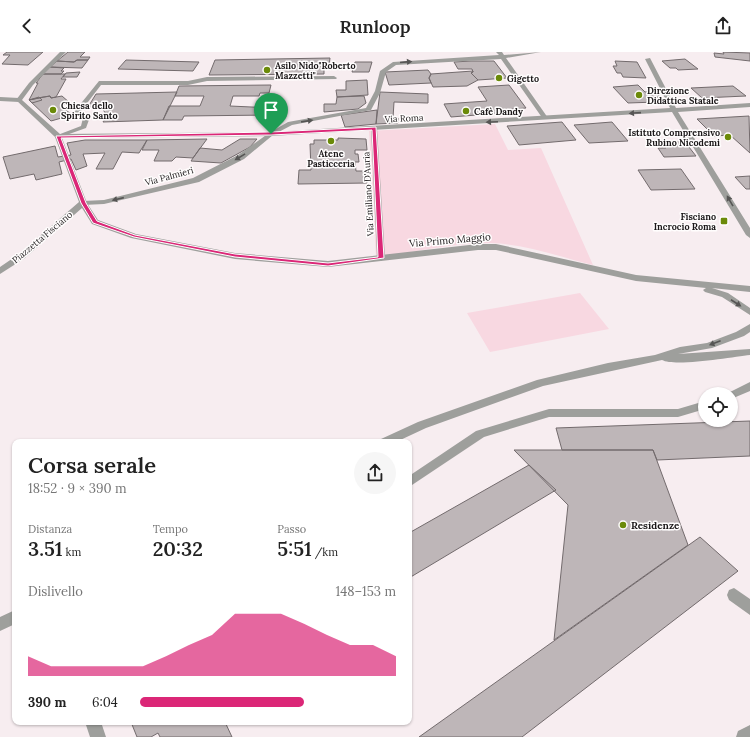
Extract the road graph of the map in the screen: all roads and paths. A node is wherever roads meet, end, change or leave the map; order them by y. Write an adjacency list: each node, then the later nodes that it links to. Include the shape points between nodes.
1 (63, 52): 7 (street, via 30,84)
2 (538, 52): 3 (street)
3 (500, 54): 10 (street); 12 (street, Via Palmieri, one-way to 3, via 290,123 369,109 379,91 380,75 385,68 395,63)
4 (648, 59): 9 (street)
5 (334, 78): 13 (street, via 207,79 188,83 99,82 77,112 87,117 84,127)
6 (0, 99): 7 (street)
7 (19, 100): 13 (street)
8 (750, 104): 9 (street, Via Roma)
9 (674, 110): 10 (street, Via Roma, one-way to 10); 15 (street, one-way to 9)
10 (545, 118): 11 (street, Via Roma, one-way to 11)
11 (374, 128): 12 (street, Via Roma); 16 (street, Via Emiliano D'Auria)
12 (271, 134): 13 (street, Via Roma); 14 (street, Via Palmieri, one-way to 14, via 241,157 196,180 104,202)
13 (59, 139): 14 (street, Via Primo Maggio)
14 (83, 203): 16 (street, Via Primo Maggio, via 95,222 134,236 235,256 328,264); 17 (street, Piazzetta Fisciano, via 22,256)
15 (750, 234)
16 (381, 258): 18 (street, Via Primo Maggio, via 496,247 636,278)
17 (0, 270)
18 (694, 285): 19 (street); 20 (street, one-way to 20, via 724,295)
19 (750, 289)
20 (750, 312)
21 (750, 327): 23 (street, one-way to 23, via 740,334 708,346 680,350)
22 (750, 352): 23 (street, via 688,358)
23 (656, 358): 27 (street, via 541,384 422,425)
24 (750, 386): 25 (street)
25 (738, 392)
26 (698, 406): 28 (street, via 678,413 549,413 480,434)
27 (392, 439)
28 (412, 480)
29 (734, 595): 30 (street)
30 (750, 608)
31 (12, 618): 32 (street)
32 (0, 624)
33 (94, 725): 35 (street)
34 (750, 733): 36 (street)
35 (98, 737)
36 (744, 737)

